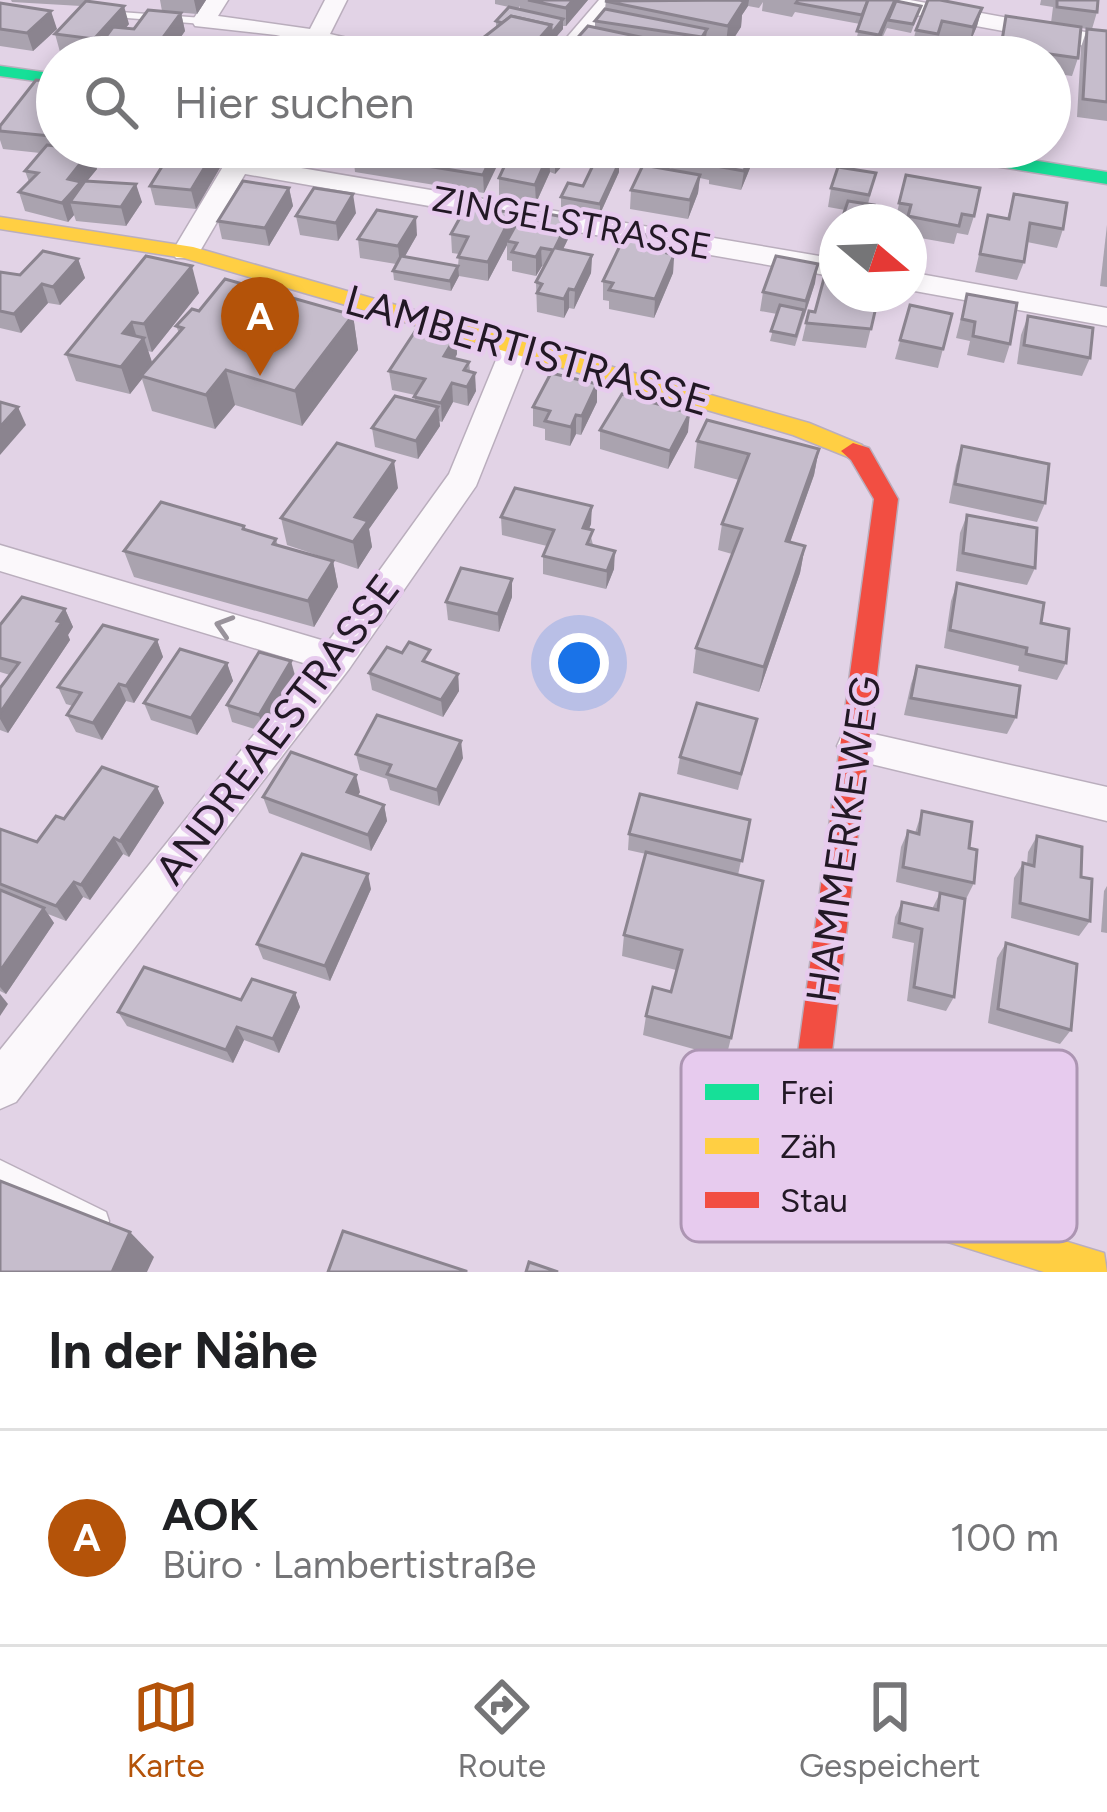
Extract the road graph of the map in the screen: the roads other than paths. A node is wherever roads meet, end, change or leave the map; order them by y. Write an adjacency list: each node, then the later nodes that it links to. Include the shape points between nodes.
1 (217, 0): 7 (street)
2 (336, 0): 9 (street)
3 (611, 0): 10 (street)
4 (873, 0): 5 (street)
5 (975, 10): 11 (street)
6 (101, 14): 7 (lane)
7 (203, 21): 8 (street)
8 (310, 36)
9 (318, 36)
10 (580, 36)
11 (1107, 40)
12 (0, 70): 13 (street)
13 (36, 76)
14 (235, 168): 21 (street, ZINGELSTRASSE)
15 (306, 168): 22 (street, ZINGELSTRASSE)
16 (1003, 168): 18 (street)
17 (1107, 178): 18 (street)
18 (1050, 180): 19 (street)
19 (1107, 199)
20 (0, 223): 21 (street, LAMBERTISTRASSE)
21 (185, 252): 25 (street, LAMBERTISTRASSE)
22 (819, 265)
23 (927, 284): 24 (street)
24 (1107, 317)
25 (515, 348): 26 (street, LAMBERTISTRASSE, via 801,429 860,454); 28 (street, ANDREAESTRASSE, via 464,478)
26 (886, 499): 29 (street, HAMMERKEWEG)
27 (0, 558): 28 (street, one-way to 27)
28 (336, 659): 32 (street, ANDREAESTRASSE)
29 (856, 746): 30 (street); 31 (street, HAMMERKEWEG)
30 (1107, 804)
31 (815, 1050)
32 (1, 1083)
33 (0, 1172): 34 (lane)
34 (111, 1228)
35 (1006, 1242): 36 (street, HAMMERKEWEG)
36 (1104, 1272)

